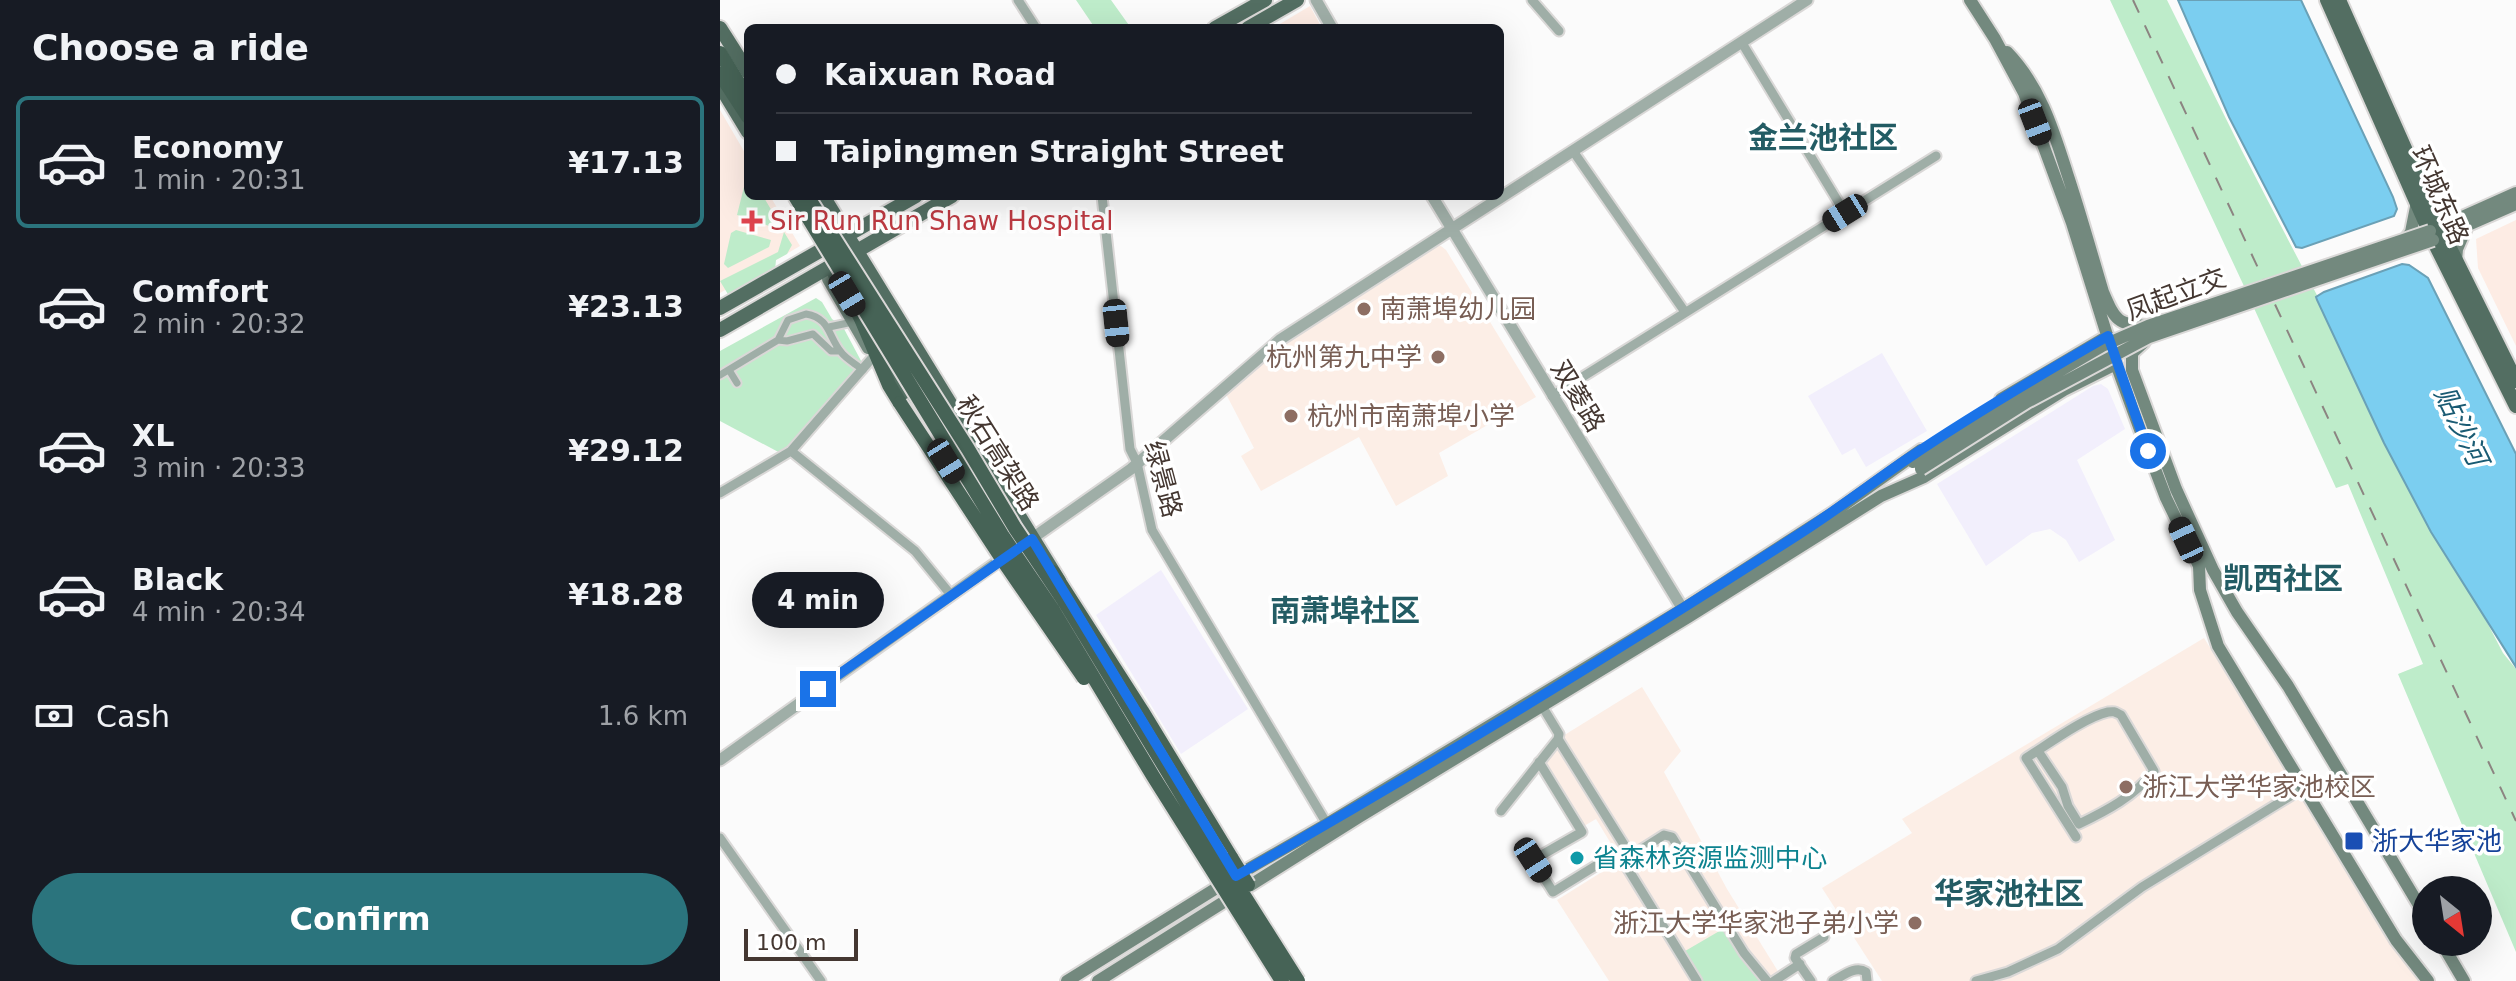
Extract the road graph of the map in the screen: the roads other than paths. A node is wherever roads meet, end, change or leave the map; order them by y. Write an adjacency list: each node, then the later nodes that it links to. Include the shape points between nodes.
1 (1018, 0): 9 (street)
2 (1265, 0): 10 (main road)
3 (1297, 0): 11 (main road)
4 (1316, 0): 12 (street)
5 (1532, 0): 14 (street)
6 (1970, 0): 15 (main road)
7 (2332, 1): 37 (main road, 环城东路); 42 (main road, 环城东路)
8 (1800, 2): 16 (street)
9 (1033, 24)
10 (1222, 24)
11 (1255, 24)
12 (1330, 24)
13 (720, 28): 18 (main road)
14 (1559, 31)
15 (1995, 39): 54 (main road, via 2037,92 2111,311 2119,322); 55 (main road, via 2024,93)
16 (1742, 43): 24 (street); 39 (street)
17 (720, 53): 21 (highway)
18 (744, 66)
19 (720, 74): 22 (highway)
20 (720, 86): 23 (main road)
21 (744, 92)
22 (744, 111)
23 (744, 125)
24 (1573, 151): 26 (street); 50 (street)
25 (1936, 156): 39 (street)
26 (1504, 192)
27 (2516, 193): 42 (main road, 凤起立交)
28 (789, 200): 45 (main road)
29 (797, 200): 83 (highway, 秋石高架路, bridge)
30 (810, 200): 103 (highway, 秋石高架路, bridge)
31 (825, 200): 43 (main road)
32 (909, 200): 43 (main road)
33 (945, 200): 46 (main road)
34 (1102, 200): 68 (street, 绿景路, via 1130,449)
35 (1434, 200): 41 (street, 双菱路)
36 (1492, 200): 41 (street)
37 (2417, 202): 42 (main road, 环城东路); 44 (main road)
38 (2516, 204): 40 (main road, 凤起立交)
39 (1845, 213): 50 (street)
40 (2467, 226): 42 (main road, 凤起立交); 47 (main road)
41 (1451, 228): 65 (street, 双菱路); 68 (street, via 1281,339)
42 (2437, 234): 44 (main road, 凤起立交, bridge); 47 (main road, 环城东路); 54 (main road, 凤起立交, bridge); 66 (main road, 环城东路)
43 (847, 235): 45 (main road); 46 (main road)
44 (2406, 239): 54 (main road, 凤起立交, bridge)
45 (820, 250): 48 (main road); 49 (main road)
46 (855, 251): 48 (main road); 73 (main road)
47 (2456, 261): 63 (main road, 环城东路)
48 (830, 266): 51 (main road); 53 (main road); 58 (main road, via 828,279)
49 (720, 308)
50 (1685, 312): 65 (street)
51 (853, 318): 52 (street); 74 (main road); 83 (highway, bridge, via 900,403 1004,562)
52 (829, 327): 56 (street, via 814,315 798,315 788,320); 57 (street)
53 (720, 330)
54 (2149, 331): 69 (main road, 凤起立交, bridge, via 2102,346 1983,416); 94 (main road, bridge, via 2132,353 2132,370 2213,570)
55 (2108, 336): 59 (main road); 72 (main road, via 1906,459)
56 (778, 340): 57 (street, via 813,334 831,351); 60 (street)
57 (840, 351): 61 (street)
58 (873, 357): 61 (street); 74 (main road)
59 (2116, 364): 71 (main road, via 1924,477); 84 (main road, via 2166,498 2199,566 2200,590 2218,646)
60 (729, 370): 62 (street); 64 (street)
61 (863, 370): 67 (street)
62 (720, 375)
63 (2516, 381)
64 (737, 383)
65 (1552, 396): 77 (street, 双菱路)
66 (2516, 406)
67 (791, 451): 70 (street); 76 (street, via 915,551)
68 (1137, 463): 73 (street); 86 (street, 绿景路, via 1152,530)
69 (1917, 465): 71 (main road, 凤起立交); 72 (main road, 凤起立交)
70 (720, 493)
71 (1881, 496): 77 (main road)
72 (1834, 512): 77 (main road)
73 (1032, 539): 74 (street); 75 (main road)
74 (1001, 559): 76 (street); 93 (main road, via 1056,628)
75 (1053, 572): 91 (main road); 103 (highway, bridge, via 1253,893)
76 (951, 595): 81 (street)
77 (1685, 613): 78 (main road); 86 (main road)
78 (1542, 706): 79 (street); 92 (main road)
79 (1558, 739): 82 (street); 89 (street)
80 (2038, 751): 80 (street, via 2079,824 2143,785 2154,771 2115,712 2089,720); 87 (street, via 2026,758)
81 (720, 760)
82 (1539, 762): 85 (street); 90 (street, via 1582,832 1533,860 1553,892)
83 (1153, 776): 102 (highway, 秋石高架路, bridge)
84 (2305, 787): 98 (street, via 2142,887 2058,949); 111 (main road, via 2396,940)
85 (1501, 811)
86 (1327, 824): 91 (main road)
87 (2076, 837)
88 (720, 838): 99 (street)
89 (1631, 856): 104 (street, via 1628,869); 105 (street, via 1664,835 1672,837)
90 (1610, 857)
91 (1236, 876): 92 (main road); 93 (main road)
92 (1245, 890): 93 (main road); 103 (main road)
93 (1223, 893): 100 (main road); 101 (main road); 102 (main road)
94 (2412, 894)
95 (1824, 937): 97 (street, via 1796,954)
96 (2449, 956): 112 (main road)
97 (1800, 964): 106 (street); 107 (street)
98 (1999, 978): 110 (street)
99 (821, 981)
100 (1067, 981)
101 (1098, 981)
102 (1280, 981)
103 (1300, 981)
104 (1697, 981)
105 (1767, 981)
106 (1774, 981)
107 (1811, 981)
108 (1833, 981): 109 (street, via 1861,969)
109 (1867, 981)
110 (1976, 981)
111 (2428, 981)
112 (2464, 981)

